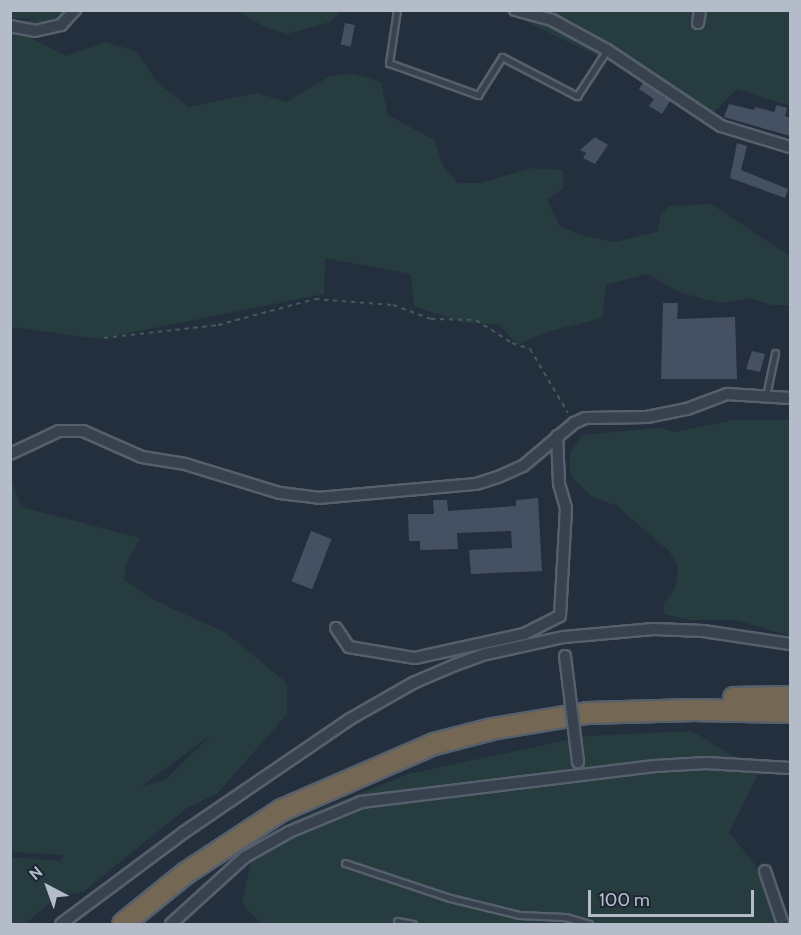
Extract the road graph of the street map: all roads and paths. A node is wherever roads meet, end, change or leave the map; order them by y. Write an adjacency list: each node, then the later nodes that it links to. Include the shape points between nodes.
1 (75, 10): 6 (street, via 61,25 35,31)
2 (397, 10): 7 (lane, via 388,63 478,95 502,57 577,96)
3 (515, 10): 7 (street, via 552,20)
4 (700, 10): 5 (street)
5 (698, 23)
6 (10, 26)
7 (607, 50): 8 (street, via 721,126)
8 (790, 147)
9 (104, 338): 13 (path, via 218,325 315,299 393,305 431,319 476,320 512,343 530,349)
10 (775, 353): 11 (lane)
11 (766, 396): 12 (street); 13 (street, via 727,394 687,409 647,417 585,418)
12 (790, 398)
13 (574, 423): 14 (street)
14 (557, 436): 15 (street, via 523,466 476,484 318,498 280,493 185,464 142,457 83,431 59,431); 17 (street, via 559,483 566,508 562,606 560,616)
15 (10, 454)
16 (336, 628): 17 (street, via 349,647 415,658)
17 (524, 634): 20 (street)
18 (564, 637): 19 (street, via 654,628); 20 (street); 25 (street, bridge)
19 (790, 644)
20 (527, 646): 30 (street, via 486,654 413,682 350,719 183,833)
21 (790, 697): 23 (highway, via 690,699)
22 (790, 712): 23 (highway)
23 (588, 713): 31 (highway, via 492,729 434,744 338,782 234,838)
24 (790, 721): 32 (highway, via 693,718 590,722 495,735 436,751 285,815 190,878)
25 (580, 767): 26 (street, via 706,763); 33 (street, via 361,802 289,832 245,857)
26 (790, 768)
27 (345, 863): 35 (lane, via 450,898 519,915 565,917)
28 (765, 872): 36 (street)
29 (397, 921): 34 (lane)
30 (61, 924)
31 (123, 924)
32 (132, 924)
33 (171, 924)
34 (413, 924)
35 (589, 924)
36 (783, 924)

